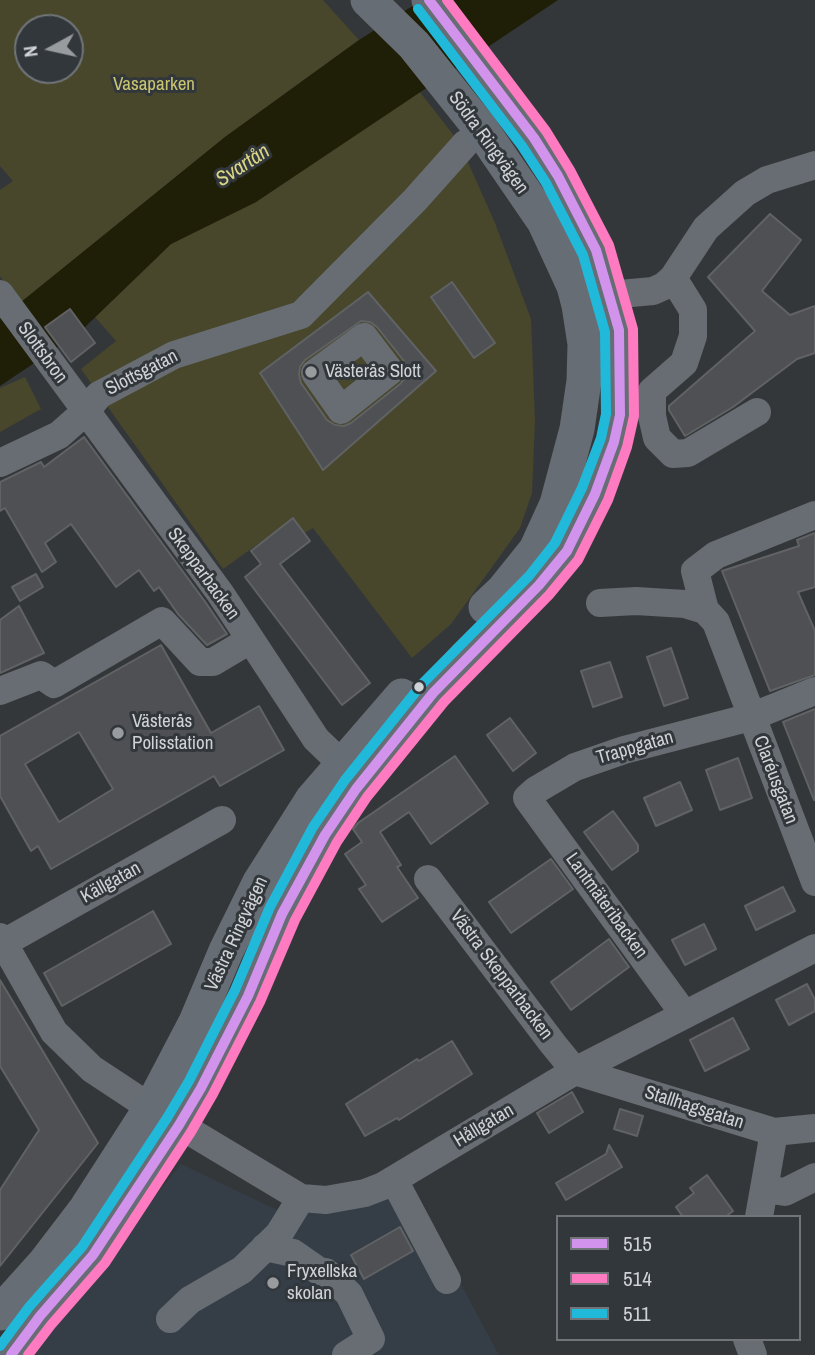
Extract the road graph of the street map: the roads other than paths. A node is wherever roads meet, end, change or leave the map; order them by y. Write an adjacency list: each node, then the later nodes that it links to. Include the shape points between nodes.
1 (429, 0): 7 (main road, Södra Ringvägen, via 558,176 596,250)
2 (385, 7): 7 (main road, Södra Ringvägen, via 481,129 544,221 574,286)
3 (465, 144): 8 (street, Slottsgatan, via 301,315 174,355 99,395)
4 (815, 165): 5 (street, via 767,180 745,193 706,228)
5 (673, 278): 7 (street, via 653,290); 9 (street, via 693,310 693,336 684,363 652,391 657,438 673,454 688,453)
6 (3, 297): 8 (street, Slottsbron)
7 (594, 300): 18 (main road, Västra Ringvägen, via 577,429 557,504 536,550); 27 (main road, Västra Ringvägen, via 619,330 620,415 595,494 567,551 540,585 433,693 341,812 307,866 201,1088)
8 (85, 412): 10 (street, Slottsgatan, via 59,435); 14 (street, Skepparbacken)
9 (757, 412)
10 (0, 463)
11 (815, 515): 13 (street, Claréusgatan, via 716,555 695,571)
12 (600, 603): 13 (street, via 685,604)
13 (705, 610): 17 (street, Claréusgatan, via 716,622)
14 (250, 640): 15 (street, via 213,662 200,662 162,621 54,684 41,675); 18 (street, Skepparbacken, via 316,739)
15 (0, 691)
16 (815, 691): 17 (street, Claréusgatan)
17 (751, 717): 19 (street, Trappgatan, via 575,767); 22 (street, Claréusgatan)
18 (342, 764): 27 (main road, Västra Ringvägen, via 312,800 260,882 196,1022)
19 (527, 798): 25 (street, Lantmäteribacken)
20 (222, 820): 23 (street, Källgatan)
21 (428, 879): 26 (street, Västra Skepparbacken)
22 (815, 882)
23 (1, 942): 27 (street, Hållgatan, via 54,1031 92,1069)
24 (815, 948): 25 (street, Hållgatan)
25 (684, 1014): 26 (street, Hållgatan)
26 (575, 1071): 29 (street, Stallhagsgatan); 31 (street, Hållgatan)
27 (165, 1116): 33 (street, Hållgatan); 37 (main road, Västra Ringvägen); 41 (main road, Västra Ringvägen, via 93,1255)
28 (815, 1128): 29 (street, Stallhagsgatan)
29 (774, 1132): 32 (street)
30 (815, 1177): 32 (street, via 785,1192)
31 (394, 1180): 33 (street, Hållgatan, via 349,1197); 36 (street)
32 (765, 1189): 34 (street)
33 (301, 1198): 35 (street, via 279,1234)
34 (759, 1215)
35 (265, 1247): 39 (street, via 242,1270 190,1300); 42 (street, via 293,1253 326,1272 349,1294 371,1339)
36 (447, 1280)
37 (29, 1281): 38 (main road, Västra Ringvägen); 40 (main road, via 32,1293)
38 (0, 1313)
39 (170, 1320)
40 (0, 1328)
41 (11, 1355)
42 (346, 1355)

